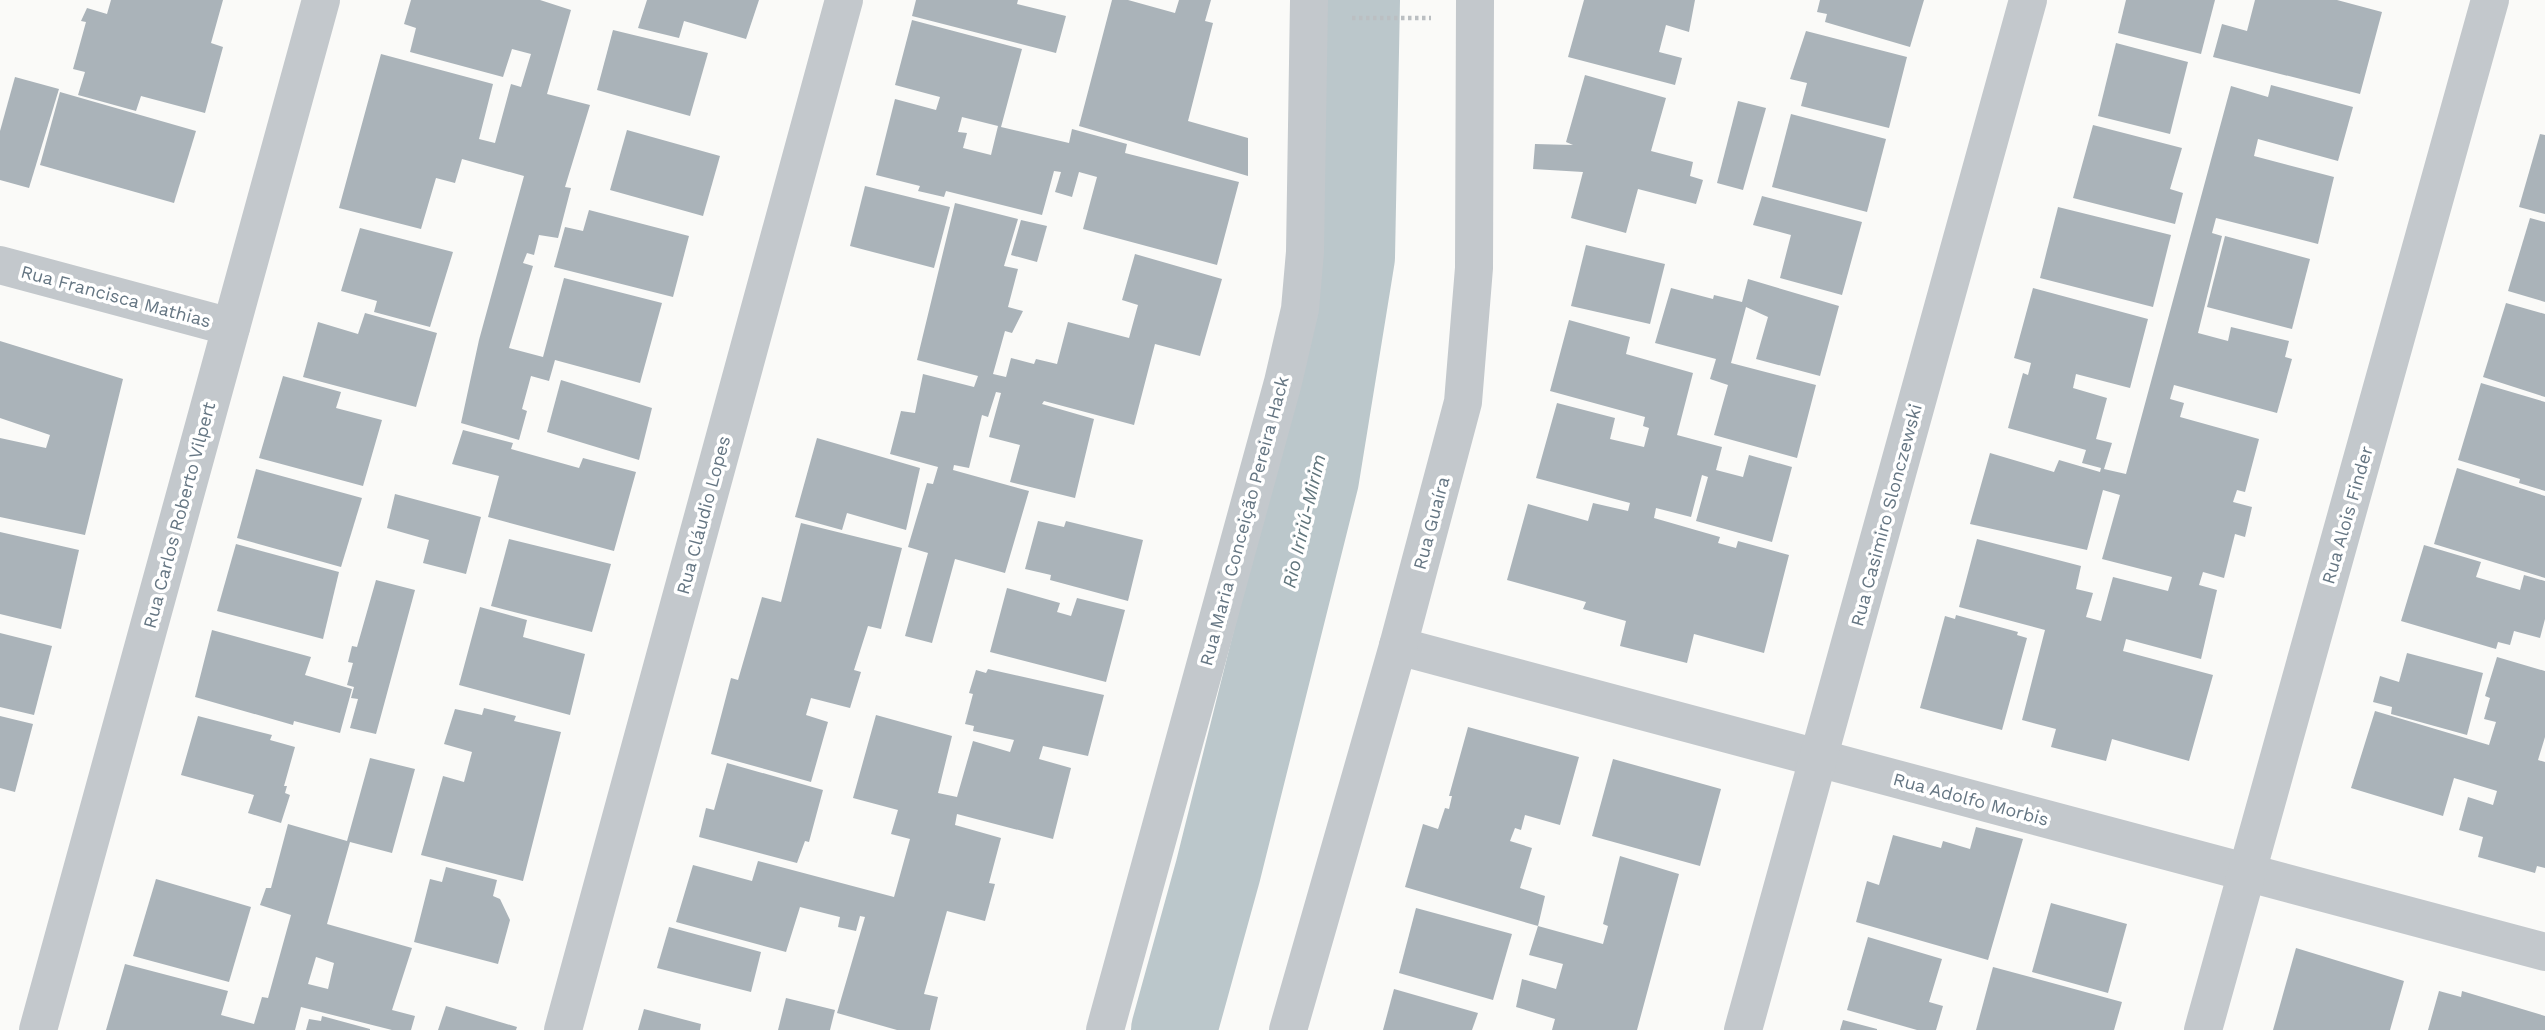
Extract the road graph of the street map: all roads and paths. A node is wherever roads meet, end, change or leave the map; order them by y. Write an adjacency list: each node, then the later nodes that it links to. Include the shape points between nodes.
1 (321, 0): 10 (street, Rua Carlos Roberto Vilpert)
2 (844, 0): 16 (street, Rua Cláudio Lopes)
3 (1309, 0): 17 (street, Rua Maria Conceição Pereira Hack, via 1300,309)
4 (1475, 0): 11 (street, Rua Guaíra, via 1474,268 1463,402)
5 (2028, 0): 12 (street, Rua Casimiro Slonczewski)
6 (2490, 0): 13 (street, Rua Alois Finder)
7 (1347, 18): 8 (path)
8 (1437, 18)
9 (0, 265): 10 (street, Rua Francisca Mathias)
10 (231, 327): 15 (street, Rua Carlos Roberto Vilpert)
11 (1398, 646): 12 (street, Rua Adolfo Morbis); 18 (street, Rua Guaíra)
12 (1819, 758): 13 (street, Rua Adolfo Morbis); 19 (street, Rua Casimiro Slonczewski)
13 (2247, 873): 14 (street, Rua Adolfo Morbis); 20 (street, Rua Alois Finder)
14 (2545, 952)
15 (38, 1030)
16 (563, 1030)
17 (1105, 1030)
18 (1287, 1030)
19 (1743, 1030)
20 (2203, 1030)

